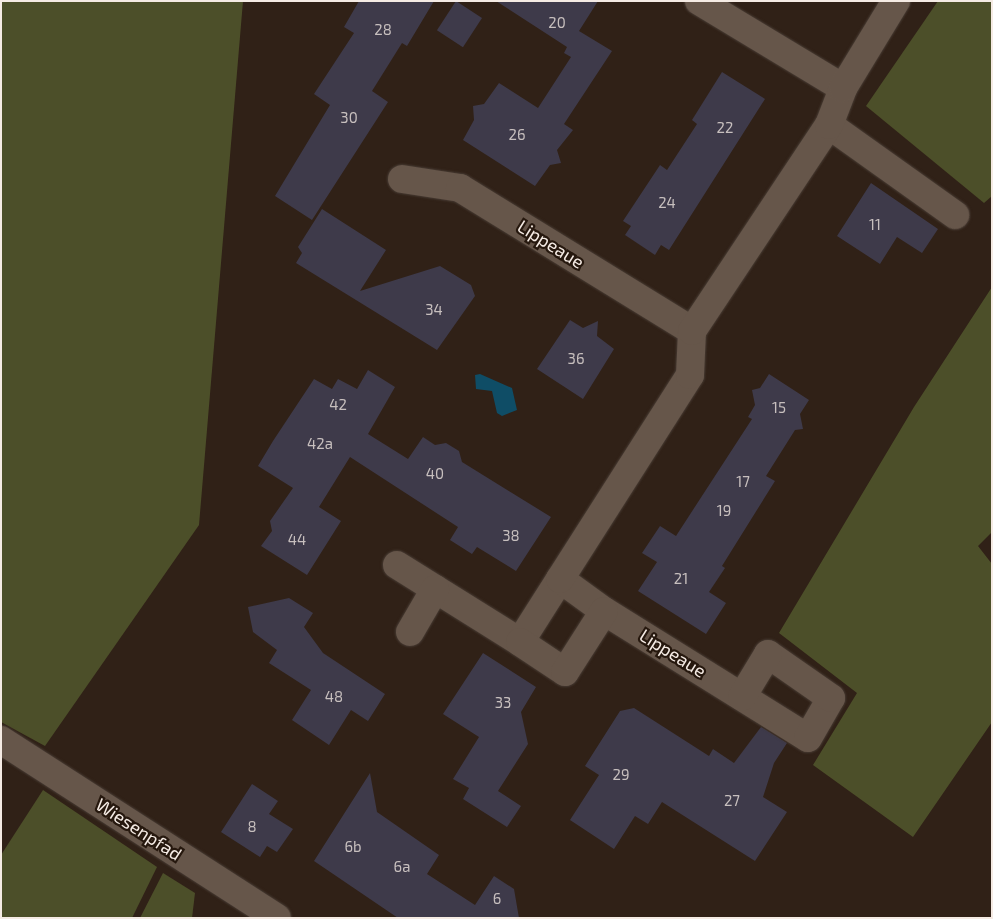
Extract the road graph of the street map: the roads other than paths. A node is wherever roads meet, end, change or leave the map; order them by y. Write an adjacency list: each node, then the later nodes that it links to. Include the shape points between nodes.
1 (699, 1): 3 (street)
2 (896, 1): 3 (street)
3 (843, 88): 4 (street)
4 (829, 125): 6 (street); 7 (street)
5 (402, 179): 7 (street, Lippeaue, via 460,188)
6 (955, 215)
7 (692, 332): 9 (street, via 690,375)
8 (397, 564): 10 (street)
9 (560, 579): 11 (street, Lippeaue); 13 (street)
10 (436, 589): 12 (street); 13 (street)
11 (604, 611): 13 (street, via 565,672); 14 (street, Lippeaue)
12 (410, 632)
13 (520, 642)
14 (742, 697)
15 (1, 740): 16 (street, Wiesenpfad)
16 (277, 918)

